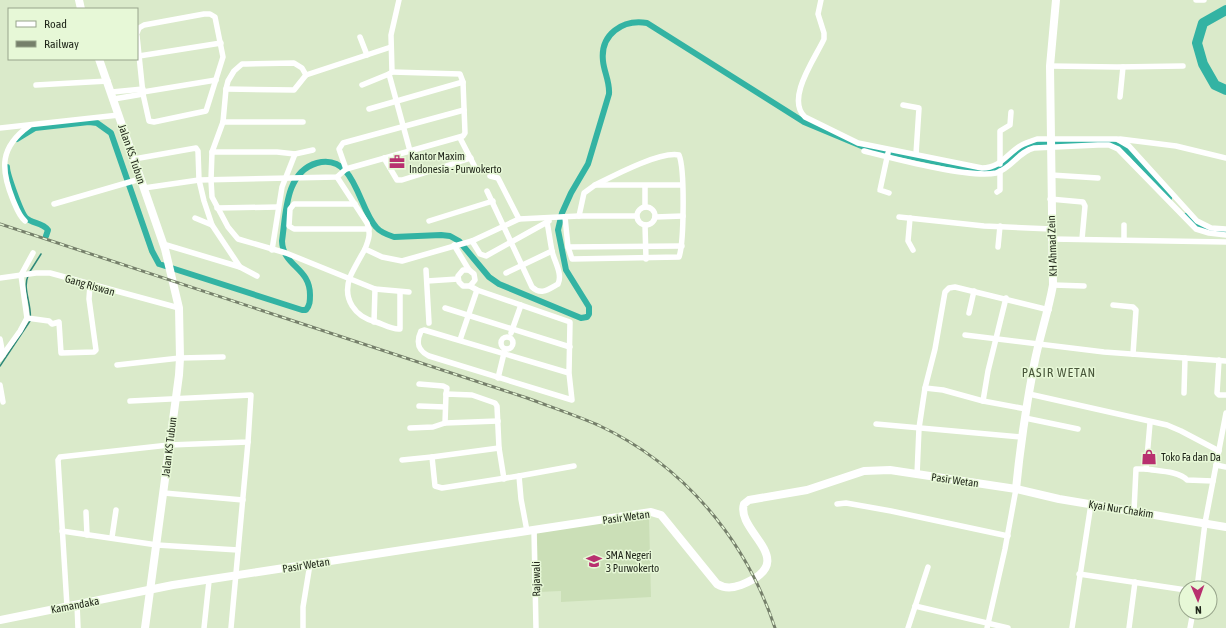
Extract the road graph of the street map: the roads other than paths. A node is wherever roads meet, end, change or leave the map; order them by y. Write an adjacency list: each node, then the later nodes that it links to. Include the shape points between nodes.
1 (399, 0): 10 (street, via 393,23)
2 (821, 0): 47 (street, via 818,14 824,39 805,73 800,88 801,112 805,117 858,143)
3 (1056, 0): 14 (street, KH Ahmad Zein)
4 (1196, 0): 5 (street)
5 (1204, 0)
6 (138, 31): 8 (street, via 144,25 210,14 217,20)
7 (360, 37): 11 (street)
8 (221, 43): 12 (street); 19 (street, via 223,57)
9 (138, 45): 12 (street)
10 (391, 47): 11 (street); 17 (street)
11 (367, 55): 18 (street)
12 (139, 56): 25 (street)
13 (100, 60): 20 (street, Jalan KS. Tubun)
14 (1050, 66): 16 (street); 42 (street, KH Ahmad Zein)
15 (1183, 66): 16 (street)
16 (1123, 67): 27 (street)
17 (390, 73): 21 (street, via 458,73 462,76); 23 (street); 28 (street)
18 (306, 75): 24 (street, via 298,86 290,91); 24 (street, via 302,68 294,63 242,64 234,72)
19 (216, 80): 25 (street); 25 (street, via 206,112 151,122 148,119)
20 (108, 81): 22 (street); 26 (street, Jalan KS. Tubun)
21 (463, 82): 28 (street); 31 (street)
22 (36, 85)
23 (362, 85)
24 (226, 89): 34 (street)
25 (143, 92): 26 (street)
26 (113, 96): 33 (street, Jalan KS. Tubun)
27 (1120, 97)
28 (396, 101): 30 (street); 37 (street)
29 (903, 105): 49 (street, via 919,108)
30 (369, 109)
31 (464, 110): 37 (street); 39 (street, via 465,133)
32 (1011, 112): 54 (street, via 1010,125 1000,131)
33 (119, 115): 36 (street); 53 (street, Jalan KS. Tubun)
34 (223, 122): 35 (street); 46 (street)
35 (303, 122)
36 (29, 126): 38 (street); 89 (street, via 10,142 2,164 2,175 21,218)
37 (403, 126): 44 (street); 56 (street, via 343,143 339,149)
38 (0, 128)
39 (460, 138): 44 (street); 51 (street)
40 (1117, 139): 41 (street); 52 (street, via 1176,146); 99 (street, via 1129,146 1197,221 1211,228)
41 (1070, 143): 42 (street); 42 (street); 100 (street, via 1118,149 1196,229 1209,234)
42 (1050, 144): 54 (street, via 1037,139 1025,143); 57 (street, via 1027,150); 58 (street, KH Ahmad Zein)
43 (313, 150): 48 (street)
44 (410, 151): 50 (street)
45 (864, 151): 47 (street)
46 (212, 152): 48 (street); 65 (street)
47 (888, 153): 49 (street); 57 (street, via 983,174); 72 (street, via 880,190)
48 (295, 154): 61 (street)
49 (916, 154): 54 (street, via 982,168)
50 (384, 158): 51 (street, via 397,180); 56 (street)
51 (471, 158): 55 (street)
52 (1226, 158)
53 (134, 159): 63 (street, Jalan KS. Tubun); 64 (street, via 196,148)
54 (1000, 164)
55 (476, 168)
56 (346, 169): 59 (street)
57 (1000, 171): 71 (street, via 1000,190)
58 (1051, 175): 62 (street); 73 (street, KH Ahmad Zein)
59 (338, 176): 61 (street); 76 (street)
60 (490, 176): 88 (street, via 498,178)
61 (286, 178): 65 (street); 77 (street)
62 (1098, 178)
63 (140, 179): 69 (street, Jalan KS. Tubun); 75 (street)
64 (201, 180): 65 (street); 69 (street); 92 (street, via 204,202)
65 (210, 180): 79 (street, via 212,197)
66 (595, 185): 67 (street, via 622,171 659,157 678,155); 68 (street); 80 (street, via 584,193)
67 (682, 185): 68 (street); 82 (street)
68 (645, 186): 78 (street)
69 (144, 188): 111 (street, Jalan KS. Tubun)
70 (488, 190): 74 (street)
71 (997, 192)
72 (889, 193)
73 (1050, 199): 98 (street, KH Ahmad Zein); 101 (street, via 1083,202 1085,206)
74 (493, 201): 90 (street); 94 (street)
75 (54, 204)
76 (355, 204): 97 (street); 97 (street, via 294,204 290,209 289,226 294,229)
77 (278, 207): 79 (street); 115 (street)
78 (645, 207): 81 (street, via 638,211); 84 (street, via 652,209)
79 (217, 208): 106 (street)
80 (579, 216): 81 (street); 83 (street)
81 (636, 216): 93 (street)
82 (683, 216): 84 (street); 109 (street)
83 (559, 217): 88 (street); 91 (street); 112 (street)
84 (655, 217): 93 (street, via 652,222)
85 (898, 217): 87 (street)
86 (195, 218): 92 (street)
87 (910, 218): 95 (street); 116 (street, via 908,241)
88 (519, 219): 94 (street)
89 (25, 221)
90 (429, 221)
91 (547, 222): 105 (street); 117 (street)
92 (212, 225): 106 (street)
93 (644, 225): 113 (street)
94 (504, 226): 104 (street); 105 (street)
95 (1000, 226): 98 (street); 110 (street)
96 (1124, 226): 103 (street)
97 (369, 229): 114 (street)
98 (1051, 229): 102 (street, KH Ahmad Zein)
99 (1226, 229)
100 (1226, 235)
101 (1082, 238): 102 (street); 103 (street)
102 (1051, 239): 133 (street, KH Ahmad Zein)
103 (1124, 240): 107 (street)
104 (472, 241): 105 (street, via 483,256); 108 (street)
105 (511, 241): 120 (street)
106 (231, 242): 115 (street); 121 (street)
107 (1226, 242)
108 (458, 244): 114 (street, via 402,262); 123 (street)
109 (682, 246): 113 (street); 119 (street, via 679,257)
110 (998, 246)
111 (164, 247): 121 (street); 143 (street, Jalan KS. Tubun)
112 (568, 247): 113 (street); 119 (street, via 572,260)
113 (646, 247): 119 (street)
114 (365, 249): 128 (street)
115 (274, 250): 128 (street)
116 (913, 250)
117 (552, 252): 120 (street); 120 (street, via 560,273 560,281 548,290 536,291)
118 (33, 253): 125 (street)
119 (646, 259)
120 (522, 266): 124 (street)
121 (240, 267): 126 (street)
122 (426, 270): 130 (street)
123 (469, 270): 129 (street, via 461,272); 132 (street, via 475,277)
124 (506, 274)
125 (22, 275): 127 (street, Gang Riswan); 131 (street, Gang Riswan, via 50,273); 148 (street)
126 (257, 276)
127 (0, 278)
128 (350, 278): 135 (street); 149 (street, via 349,291 353,309 365,319)
129 (458, 279): 130 (street); 132 (street, via 463,286)
130 (427, 281): 150 (street)
131 (90, 285): 143 (street, Gang Riswan); 148 (street, via 89,299 96,351 61,353 59,322 52,324)
132 (470, 286): 136 (street)
133 (1053, 286): 134 (street); 145 (street, KH Ahmad Zein)
134 (1084, 286)
135 (375, 289): 138 (street); 149 (street)
136 (477, 290): 142 (street); 147 (street)
137 (974, 291): 140 (street); 146 (street); 171 (street, via 956,287 945,292)
138 (400, 292): 139 (street); 149 (street, via 400,329)
139 (409, 292)
140 (1006, 298): 145 (street); 154 (street)
141 (1113, 304): 159 (street, via 1133,307 1136,310)
142 (521, 305): 151 (street); 157 (street, via 570,322)
143 (178, 306): 162 (street, Jalan KS Tubun)
144 (445, 308): 147 (street)
145 (1049, 310): 156 (street, KH Ahmad Zein)
146 (968, 314)
147 (468, 315): 151 (street); 155 (street)
148 (30, 318): 160 (street)
149 (374, 322)
150 (429, 324)
151 (512, 330): 157 (street); 158 (street, via 509,337 513,344)
152 (965, 334): 154 (street)
153 (0, 339): 160 (street)
154 (996, 339): 156 (street); 178 (street)
155 (460, 340): 158 (street); 168 (street, via 424,330 421,331 418,342 421,351 429,356)
156 (1039, 343): 159 (street); 174 (street, KH Ahmad Zein)
157 (570, 347): 167 (street)
158 (505, 351): 167 (street); 168 (street)
159 (1133, 354): 163 (street)
160 (2, 357)
161 (223, 357): 162 (street)
162 (180, 358): 166 (street); 176 (street, Jalan KS Tubun)
163 (1185, 358): 164 (street); 172 (street)
164 (1219, 360): 165 (street); 175 (street, via 1217,393)
165 (1226, 361)
166 (117, 365)
167 (570, 373): 168 (street, via 571,401)
168 (498, 378)
169 (419, 384): 173 (street, via 443,386 446,388)
170 (0, 385): 179 (street)
171 (925, 388): 178 (street); 190 (street)
172 (1184, 393)
173 (446, 394): 181 (street); 185 (street, via 472,395 495,403)
174 (1029, 394): 182 (street, KH Ahmad Zein); 187 (street)
175 (1226, 395)
176 (176, 398): 177 (street); 193 (street, via 251,395); 194 (street, Jalan KS Tubun)
177 (130, 401)
178 (983, 401): 182 (street)
179 (3, 402)
180 (419, 406): 181 (street)
181 (445, 407): 186 (street)
182 (1026, 409): 184 (street, KH Ahmad Zein)
183 (1226, 413): 196 (street)
184 (1025, 418): 191 (street); 192 (street, KH Ahmad Zein)
185 (498, 421): 186 (street); 195 (street)
186 (445, 423): 189 (street, via 433,427)
187 (1150, 423): 196 (street, via 1167,425); 202 (street)
188 (876, 424): 190 (street)
189 (410, 428)
190 (919, 428): 192 (street); 203 (street)
191 (1078, 429)
192 (1021, 437): 207 (street, KH Ahmad Zein)
193 (248, 442): 194 (street); 209 (street)
194 (169, 445): 208 (street, Jalan KS Tubun); 218 (street, via 60,457 58,460)
195 (499, 448): 197 (street); 205 (street)
196 (1219, 452): 199 (street)
197 (432, 457): 198 (street); 205 (street, via 435,486 438,488)
198 (402, 460)
199 (1216, 465): 201 (street); 206 (street)
200 (574, 466): 204 (street)
201 (1226, 467)
202 (1146, 469): 206 (street, via 1184,476 1187,480); 213 (street, via 1136,469)
203 (917, 475): 207 (street, Pasir Wetan); 217 (street, Pasir Wetan, via 890,470 864,471 807,490 746,502 743,505 744,515 766,554 767,562 759,575 731,588 717,584 661,516 654,513)
204 (519, 476): 205 (street); 217 (street, Rajawali, via 521,499)
205 (504, 478)
206 (1213, 481): 215 (street)
207 (1016, 489): 211 (street, Kyai Nur Chakim); 220 (street)
208 (164, 494): 209 (street); 222 (street, Jalan KS Tubun)
209 (243, 500): 223 (street)
210 (837, 504): 220 (street, via 846,503 890,511)
211 (1090, 504): 213 (street, Kyai Nur Chakim); 226 (street)
212 (116, 510): 221 (street)
213 (1134, 511): 215 (street, Kyai Nur Chakim)
214 (86, 512): 219 (street)
215 (1205, 523): 216 (street, Kyai Nur Chakim); 228 (street)
216 (1226, 527)
217 (531, 530): 224 (street, Pasir Wetan); 243 (street, Rajawali)
218 (62, 532): 219 (street); 234 (street)
219 (87, 535): 221 (street)
220 (1008, 536): 237 (street)
221 (112, 538): 222 (street)
222 (157, 545): 223 (street); 231 (street, Jalan KS Tubun)
223 (238, 550): 227 (street)
224 (310, 564): 227 (street, Pasir Wetan); 242 (street, via 303,607)
225 (928, 567): 235 (street)
226 (1079, 574): 230 (street); 246 (street)
227 (236, 576): 229 (street, Pasir Wetan); 241 (street)
228 (1198, 580)
229 (209, 581): 231 (street, Pasir Wetan); 240 (street)
230 (1134, 582): 232 (street); 247 (street)
231 (150, 589): 233 (street, Kamandaka); 239 (street, Jalan KS Tubun)
232 (1178, 589)
233 (77, 604): 234 (street, Kamandaka); 238 (street)
234 (67, 606): 236 (street, Kamandaka)
235 (915, 606): 237 (street); 244 (street)
236 (0, 620)
237 (987, 626): 245 (street)
238 (78, 628)
239 (145, 628)
240 (204, 628)
241 (232, 628)
242 (303, 628)
243 (536, 628)
244 (908, 628)
245 (1008, 628)
246 (1072, 628)
247 (1129, 628)

